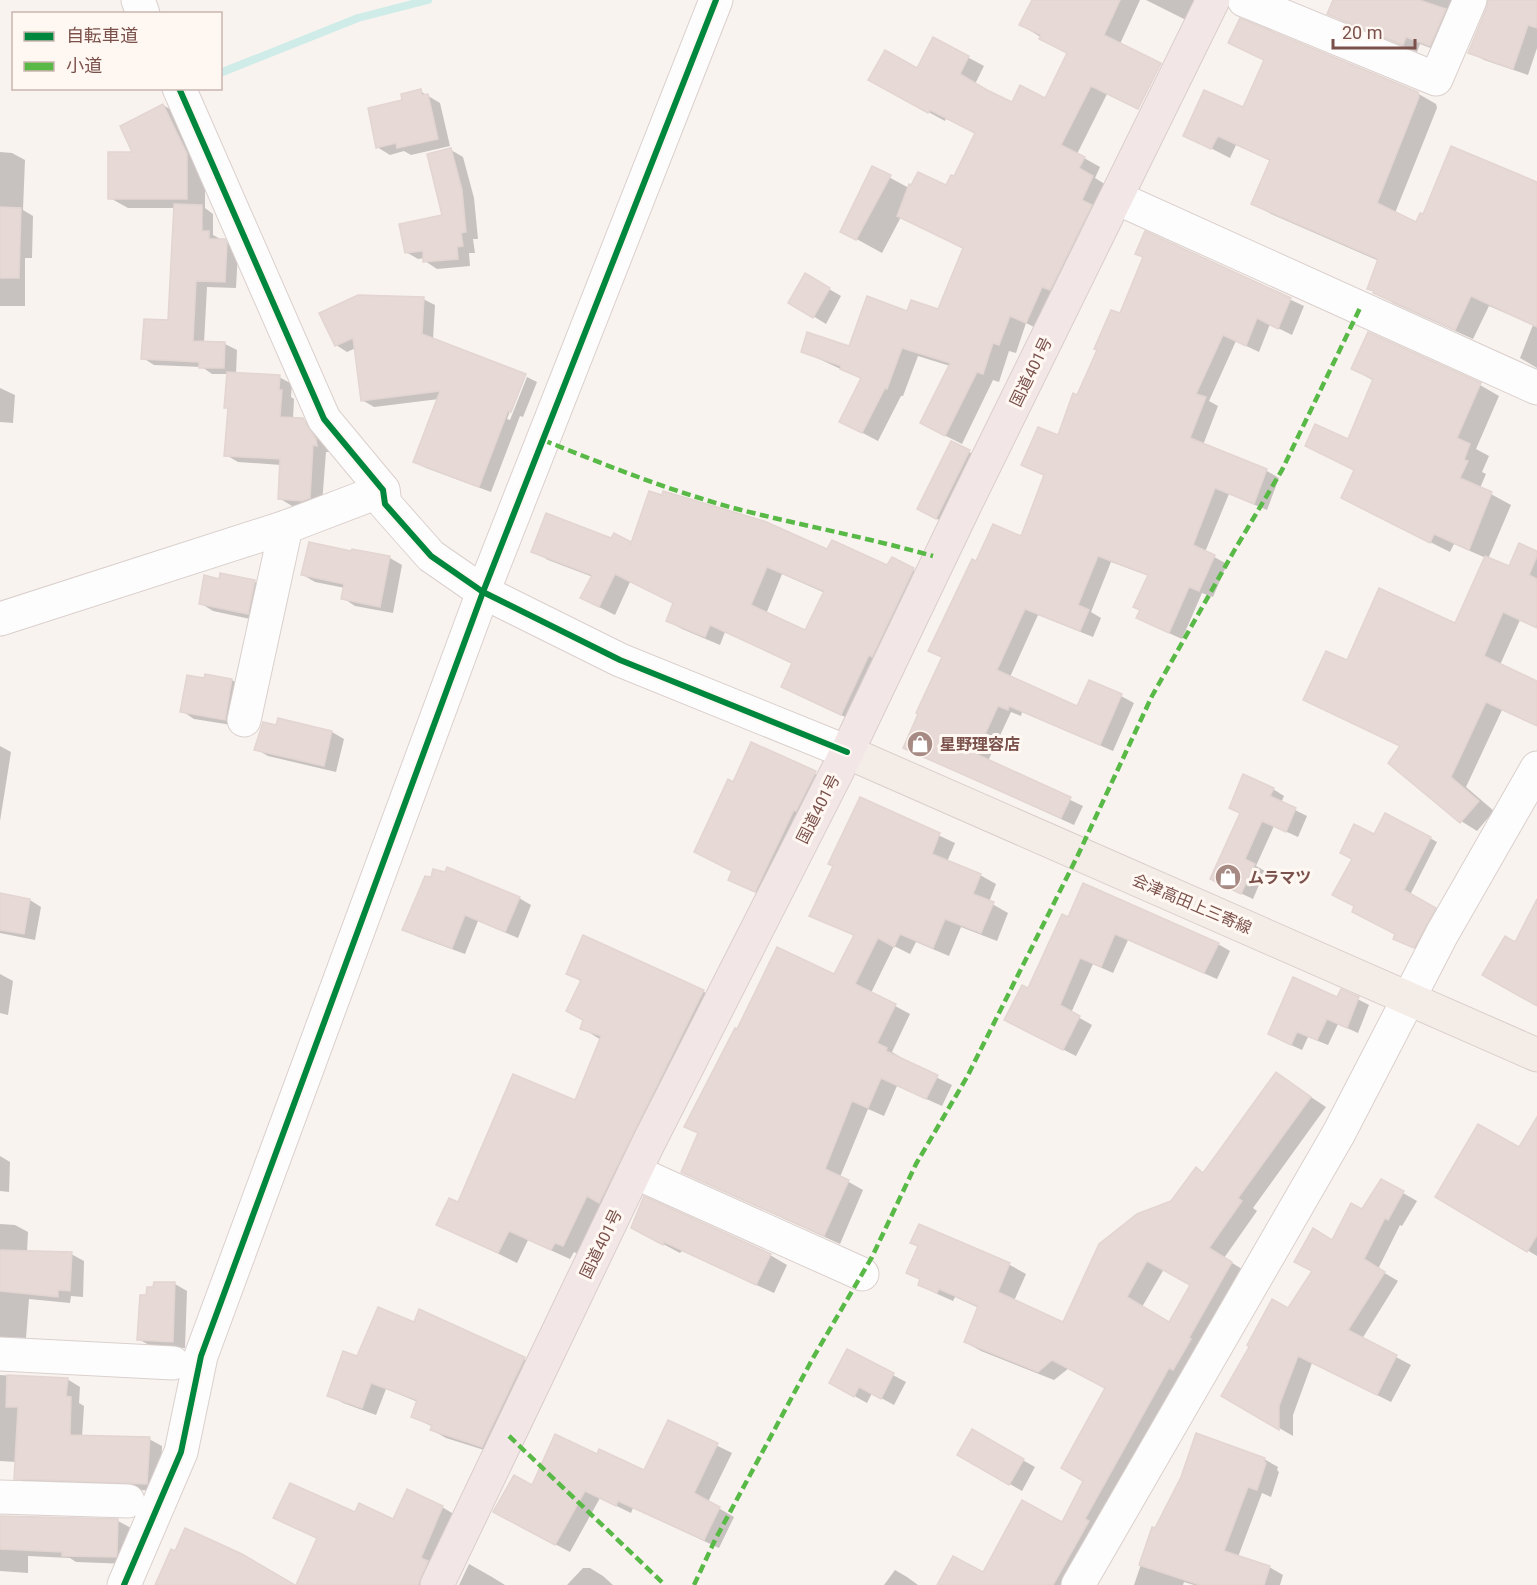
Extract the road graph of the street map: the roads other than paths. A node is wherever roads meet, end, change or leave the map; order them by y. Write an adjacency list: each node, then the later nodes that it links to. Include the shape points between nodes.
1 (716, 0): 10 (street)
2 (1214, 0): 6 (highway, 国道401号)
3 (1245, 0): 4 (street, via 1436,80)
4 (1470, 0)
5 (180, 90): 8 (street, via 324,419)
6 (1117, 198): 7 (street); 13 (highway, 国道401号)
7 (1537, 388)
8 (383, 490): 9 (street); 10 (street, via 385,504 431,556)
9 (286, 527): 11 (street); 12 (street)
10 (483, 592): 13 (street, via 620,660); 23 (street, via 201,1356 181,1452)
11 (0, 619)
12 (244, 720)
13 (847, 752): 15 (main road, 会津高田上三寄線); 17 (highway, 国道401号)
14 (1537, 768): 15 (street)
15 (1408, 997): 16 (main road, 会津高田上三寄線); 25 (street, via 1339,1133)
16 (1537, 1055)
17 (635, 1172): 18 (street); 24 (highway, 国道401号)
18 (862, 1274)
19 (0, 1354): 20 (street)
20 (173, 1363)
21 (0, 1497): 22 (street)
22 (128, 1501)
23 (124, 1585)
24 (437, 1585)
25 (1078, 1585)

